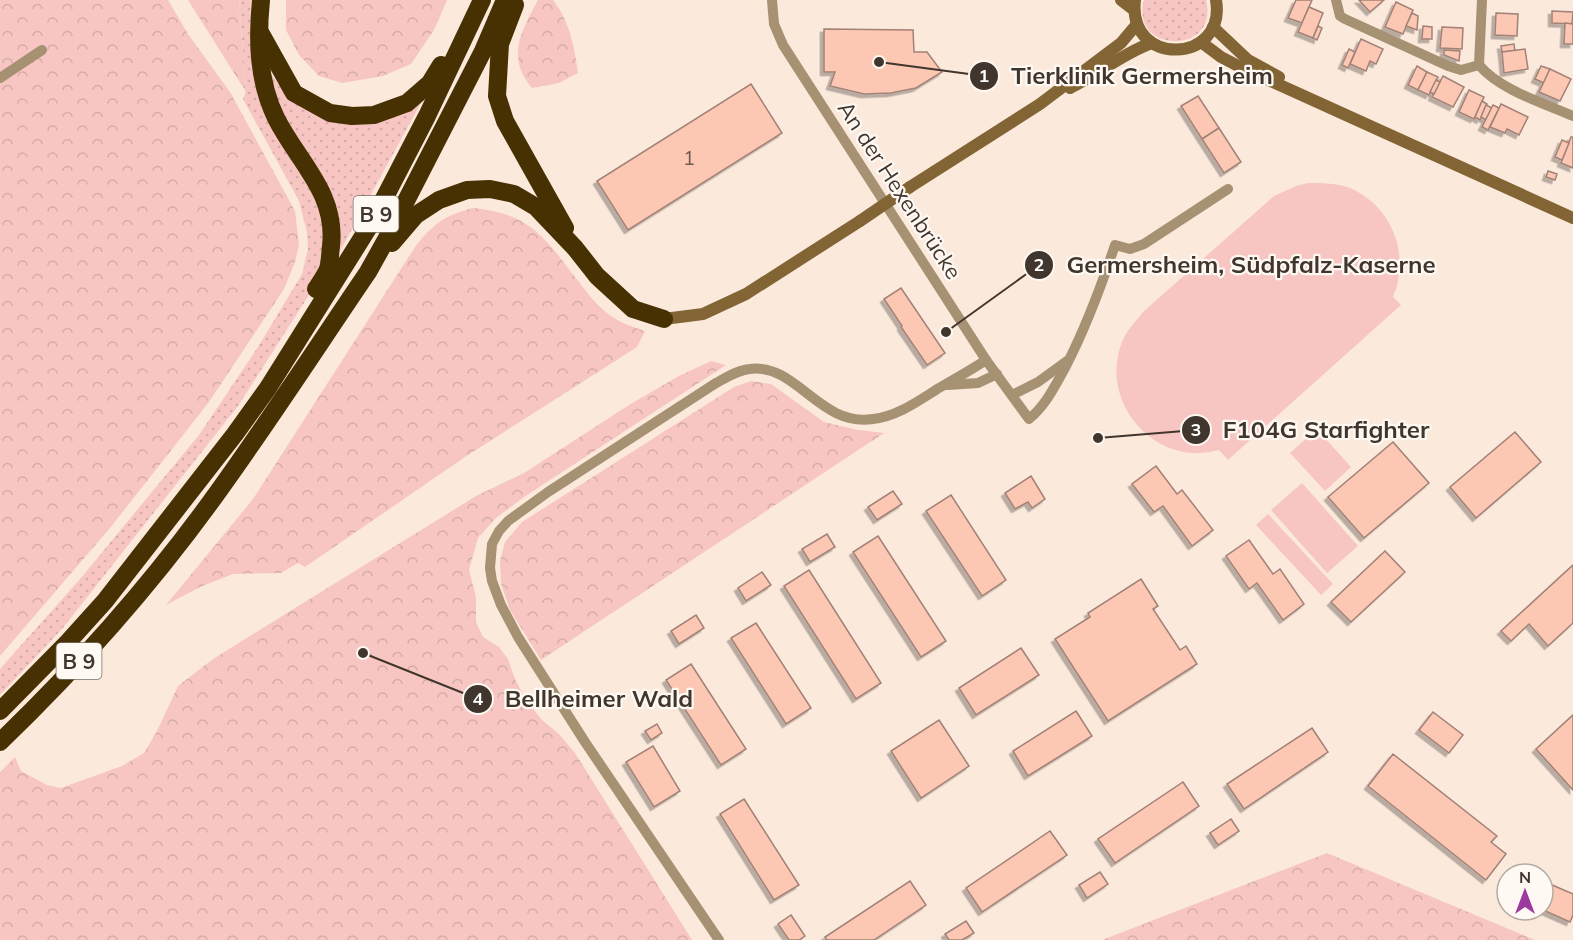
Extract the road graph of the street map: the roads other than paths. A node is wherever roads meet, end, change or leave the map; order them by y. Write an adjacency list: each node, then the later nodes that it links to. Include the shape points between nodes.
1 (261, 0): 13 (highway, B 9)
2 (482, 0): 14 (highway, B 9)
3 (505, 0): 26 (highway, B 9, via 483,51)
4 (517, 0): 25 (highway, B 9, via 500,44 497,96 505,122)
5 (772, 0): 29 (street, An der Hexenbrücke, via 774,24 783,45)
6 (1121, 0): 10 (main road)
7 (1216, 0): 12 (main road)
8 (1336, 0): 18 (street, via 1340,16 1345,19 1448,66 1461,70)
9 (1482, 0): 18 (street)
10 (1135, 5): 11 (main road)
11 (1137, 24): 16 (main road); 20 (main road, B 9, via 1121,43)
12 (1213, 27): 15 (main road); 21 (main road, via 1248,60)
13 (259, 31): 14 (highway, B 9, via 294,93 330,113 352,117 374,115 407,103 430,83); 32 (highway, B 9, via 265,90 276,118 326,198 333,232 328,268 265,377)
14 (468, 31): 32 (highway, B 9, via 372,222)
15 (1201, 42): 16 (main road, via 1177,50); 21 (main road, via 1242,68)
16 (1152, 43): 20 (main road, B 9)
17 (42, 50): 19 (street)
18 (1479, 65): 22 (street, via 1501,84)
19 (0, 78)
20 (1040, 104): 27 (main road, B 9, bridge, via 746,294 703,314)
21 (1329, 106): 24 (main road)
22 (1573, 116)
23 (1228, 189): 28 (street, An der Hexenbrücke, via 1144,244 1130,249 1115,245 1088,320)
24 (1573, 218)
25 (575, 248): 26 (highway, B 9, via 536,207 514,194 467,190 439,200 416,215); 27 (highway, B 9, via 597,276 633,309)
26 (368, 272): 35 (highway, B 9, via 220,490 154,576 45,699)
27 (663, 319)
28 (1069, 359): 33 (street, An der Hexenbrücke); 33 (street, An der Hexenbrücke, via 1053,389 1029,419)
29 (986, 360): 30 (street, An der Hexenbrücke); 31 (street)
30 (997, 374): 31 (street, via 978,383); 33 (street, An der Hexenbrücke)
31 (943, 386): 36 (street, via 899,412 872,420 857,419 825,408 781,374 763,368 737,372 530,505 499,531 492,544 492,581 518,637)
32 (268, 388): 34 (highway, B 9, via 105,601)
33 (1012, 395)
34 (0, 711)
35 (0, 742)
36 (719, 940)

